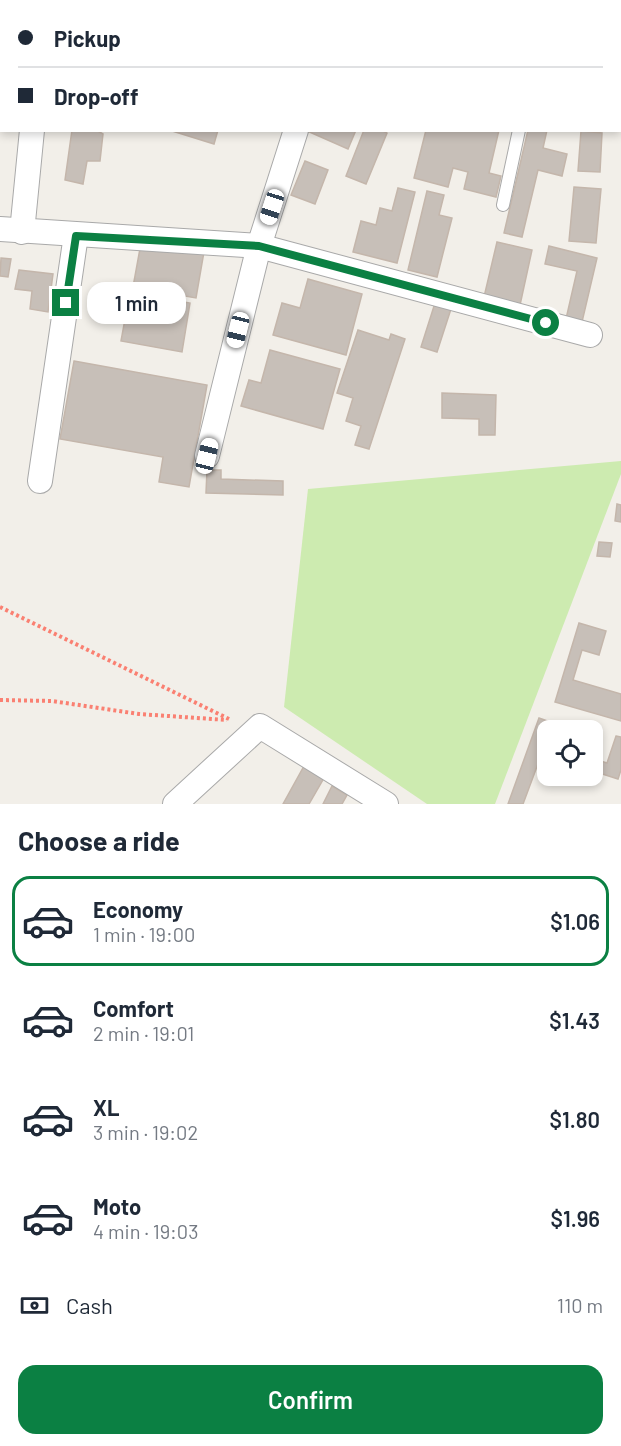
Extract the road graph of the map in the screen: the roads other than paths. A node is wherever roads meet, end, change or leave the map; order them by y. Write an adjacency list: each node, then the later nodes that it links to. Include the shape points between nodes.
1 (32, 132): 5 (street)
2 (295, 132): 7 (street)
3 (519, 132): 4 (lane)
4 (502, 205)
5 (11, 230): 6 (street)
6 (76, 236): 7 (street); 10 (street)
7 (259, 246): 8 (street); 9 (street)
8 (590, 335)
9 (207, 456)
10 (40, 481)
11 (175, 804): 12 (street, via 260,726)
12 (386, 804)

